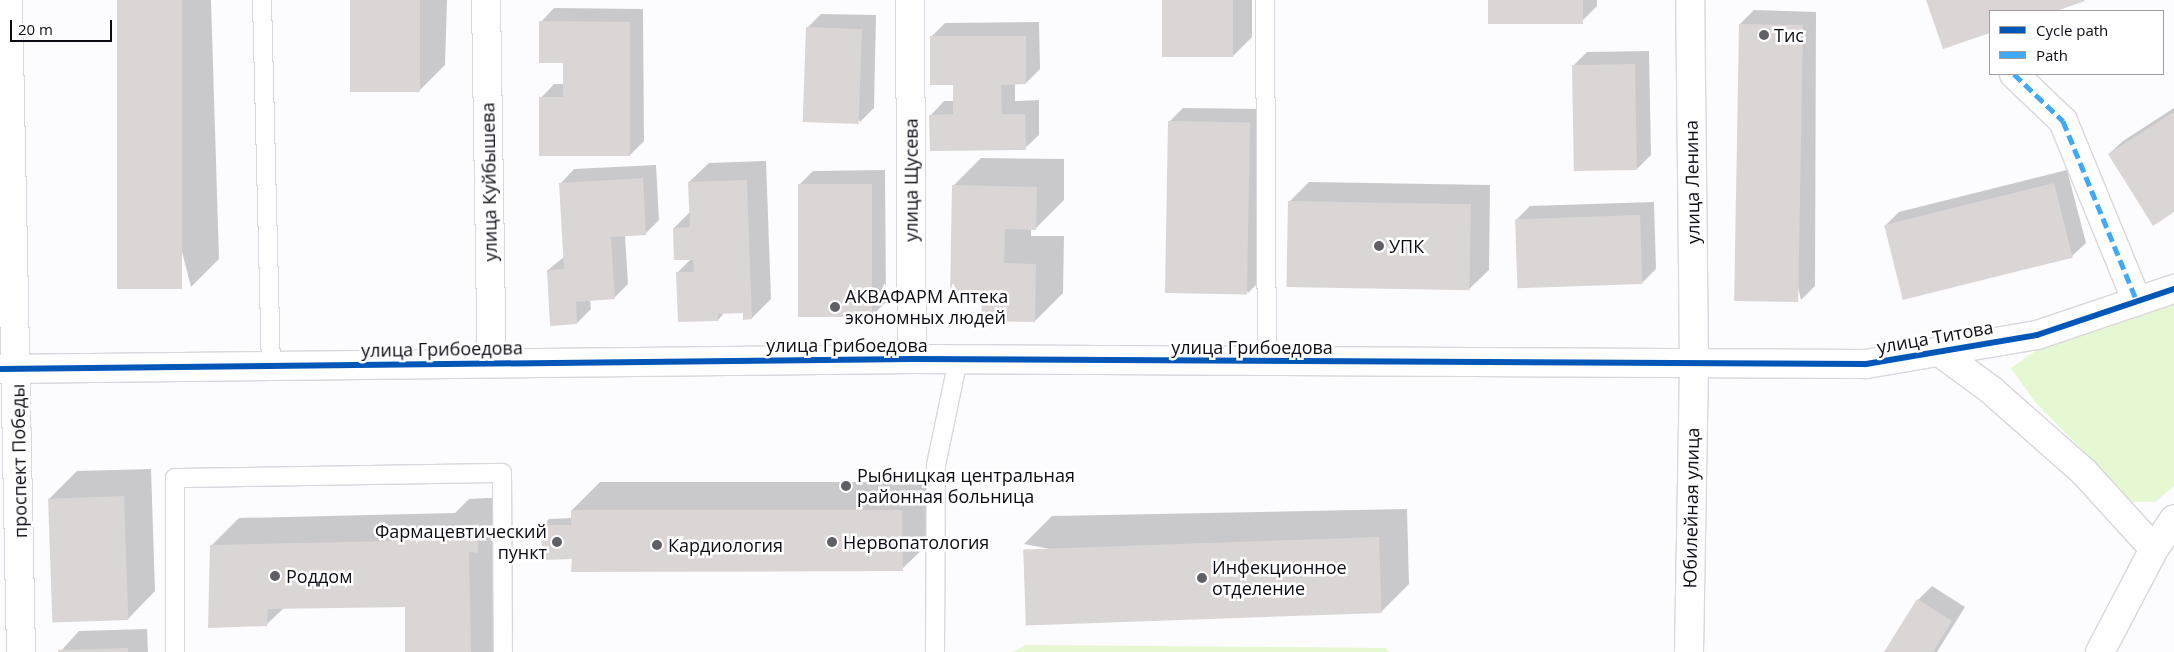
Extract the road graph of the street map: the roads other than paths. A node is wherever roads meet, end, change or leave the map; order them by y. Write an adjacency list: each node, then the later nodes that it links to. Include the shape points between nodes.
1 (8, 0): 17 (street, проспект Победы)
2 (262, 0): 16 (lane)
3 (486, 0): 14 (street, улица Куйбышева)
4 (910, 0): 11 (street, улица Щусева)
5 (1265, 0): 13 (lane)
6 (1690, 0): 15 (street, улица Ленина)
7 (2015, 75): 9 (street, via 2063,121)
8 (2174, 289): 9 (street, улица Титова)
9 (2137, 301): 10 (street, улица Титова, via 2037,335)
10 (1938, 351): 15 (street, улица Титова, via 1866,364); 19 (street, via 1991,390 2084,472)
11 (912, 359): 12 (street, улица Грибоедова); 14 (street, улица Грибоедова)
12 (958, 360): 13 (street, улица Грибоедова); 23 (lane, via 936,465)
13 (1267, 362): 15 (street, улица Грибоедова)
14 (492, 363): 16 (street, улица Грибоедова)
15 (1694, 364): 24 (street, Юбилейная улица)
16 (271, 367): 17 (street, улица Грибоедова)
17 (9, 369): 20 (street, проспект Победы)
18 (2174, 519): 19 (street)
19 (2154, 549): 25 (street)
20 (21, 652)
21 (175, 652): 22 (lane, via 175,478 502,473)
22 (503, 652)
23 (935, 652)
24 (1689, 652)
25 (2100, 652)

